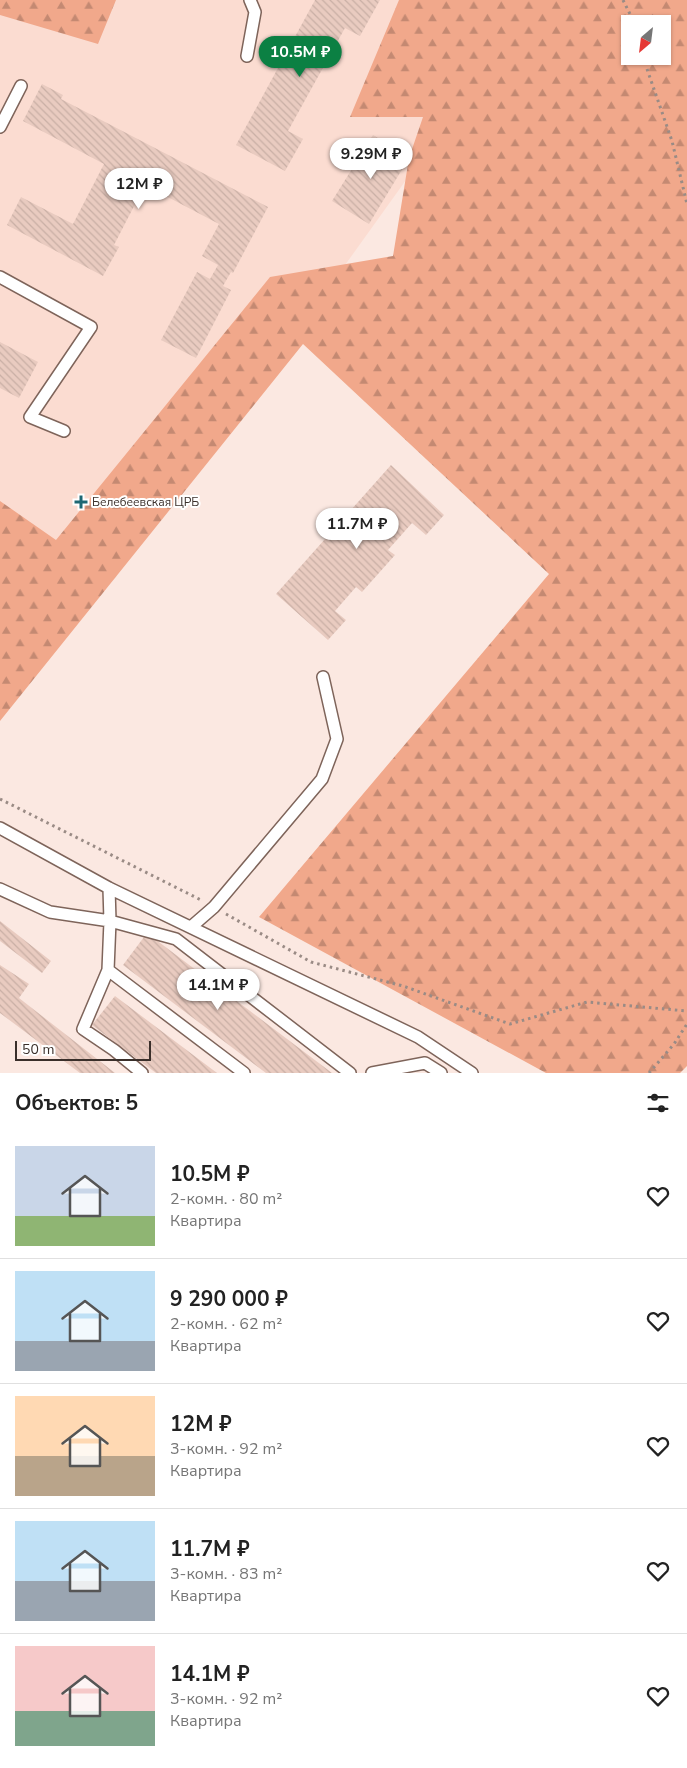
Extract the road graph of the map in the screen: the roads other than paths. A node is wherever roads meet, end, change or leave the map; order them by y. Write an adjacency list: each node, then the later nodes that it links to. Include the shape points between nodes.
1 (250, 0): 2 (lane, via 256,12)
2 (247, 56)
3 (21, 86): 4 (lane)
4 (0, 128)
5 (0, 277): 6 (lane, via 91,327 30,417)
6 (64, 431)
7 (324, 677): 12 (lane, via 337,738 322,779 214,907)
8 (0, 828): 9 (lane)
9 (109, 888): 11 (lane); 12 (lane)
10 (0, 889): 11 (lane, via 50,912)
11 (110, 921): 13 (lane); 16 (lane, via 176,939)
12 (191, 927): 19 (lane, via 418,1037)
13 (108, 970): 14 (lane, via 82,1029); 15 (lane)
14 (142, 1073)
15 (244, 1073)
16 (350, 1073)
17 (372, 1073): 18 (lane, via 425,1063)
18 (441, 1073)
19 (472, 1073)

